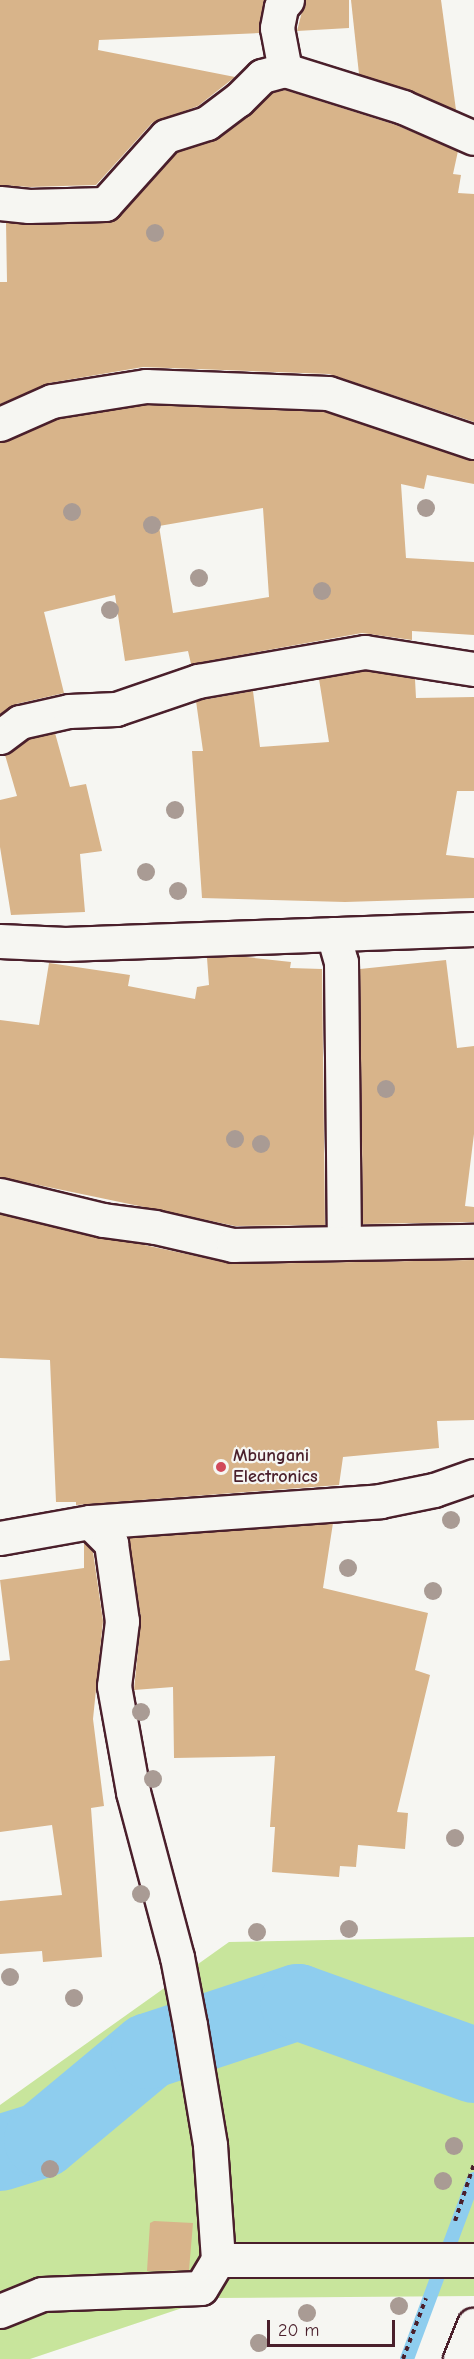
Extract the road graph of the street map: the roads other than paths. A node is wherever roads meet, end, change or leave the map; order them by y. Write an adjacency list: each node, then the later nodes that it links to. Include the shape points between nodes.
1 (287, 0): 2 (street, via 281,7 277,28)
2 (285, 70): 3 (street, via 403,107); 4 (street, via 262,76 207,123 166,136 105,204 29,207)
3 (474, 138)
4 (0, 203)
5 (0, 424): 6 (street, via 52,401 146,386 328,393)
6 (474, 442)
7 (474, 669): 8 (street, via 365,652 198,681 116,709 69,711 20,723)
8 (0, 736)
9 (474, 929): 10 (street)
10 (333, 934): 11 (street, via 65,944); 13 (street, via 341,962)
11 (0, 941)
12 (0, 1194): 13 (street, via 103,1220 155,1227 232,1245)
13 (344, 1241): 14 (street)
14 (474, 1241)
15 (474, 1476): 16 (street, via 434,1490 380,1501)
16 (90, 1522): 17 (street); 18 (street, via 111,1543 122,1621 114,1686 133,1792 186,2002 210,2145)
17 (0, 1538)
18 (218, 2260): 19 (street); 20 (street, via 201,2288 42,2294)
19 (474, 2260)
20 (0, 2311)
21 (474, 2325): 22 (street)
22 (460, 2359)

